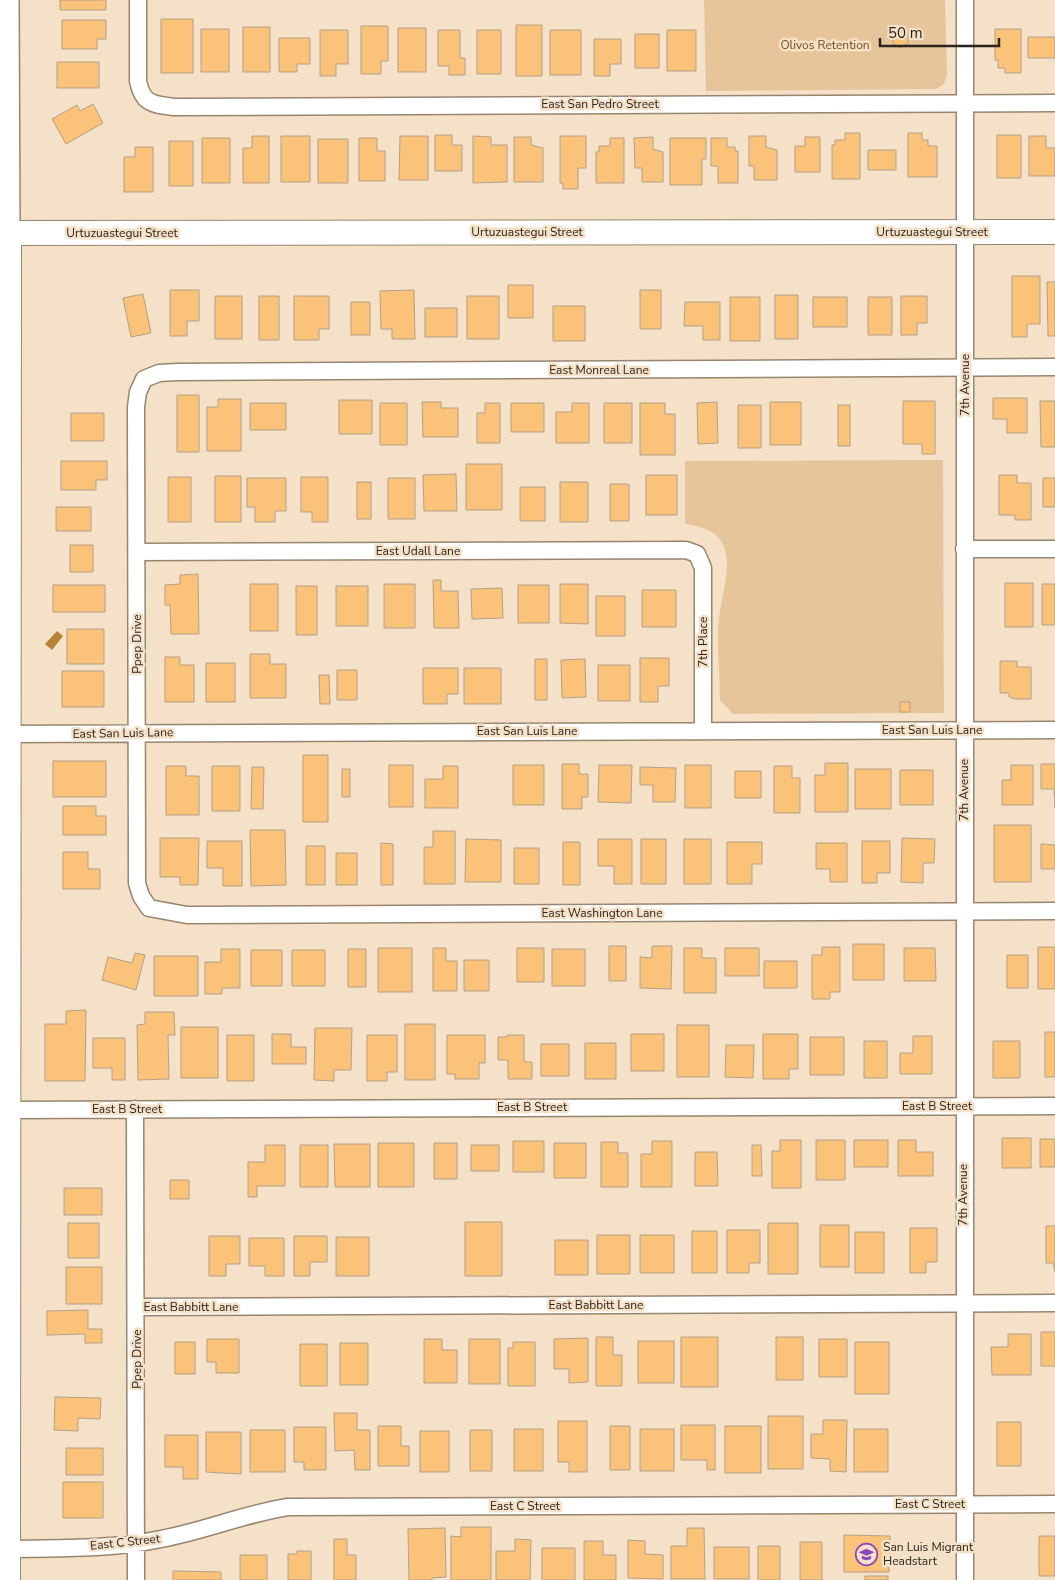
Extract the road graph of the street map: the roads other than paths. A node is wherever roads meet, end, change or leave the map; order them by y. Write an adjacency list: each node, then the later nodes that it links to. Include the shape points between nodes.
1 (8, 0): 8 (street)
2 (138, 0): 5 (street, East San Pedro Street, via 138,81 140,93 152,104)
3 (965, 0): 5 (street, 7th Avenue)
4 (1055, 102): 5 (street, East San Pedro Street)
5 (965, 103): 6 (street, 7th Avenue)
6 (965, 232): 7 (main road, Urtuzuastegui Street); 8 (main road, Urtuzuastegui Street); 10 (street, 7th Avenue)
7 (1055, 232)
8 (4, 233): 20 (main road)
9 (1055, 367): 10 (street, East Monreal Lane)
10 (964, 368): 11 (street, East Monreal Lane, via 177,372 159,373); 13 (street, 7th Avenue)
11 (144, 379): 14 (street, Ppep Drive, via 136,407)
12 (1055, 548): 13 (street)
13 (964, 549): 17 (street, 7th Avenue)
14 (137, 552): 15 (street, East Udall Lane, via 676,550); 19 (street, Ppep Drive)
15 (697, 554): 16 (street, 7th Place, via 703,568)
16 (703, 730): 17 (street, East San Luis Lane); 19 (street, East San Luis Lane)
17 (964, 730): 18 (street, East San Luis Lane); 22 (street, 7th Avenue)
18 (1055, 730)
19 (137, 733): 20 (street, East San Luis Lane); 21 (street, Ppep Drive, via 137,883)
20 (4, 734): 27 (main road)
21 (149, 908): 22 (street, East Washington Lane, via 187,915)
22 (964, 911): 23 (street, East Washington Lane); 24 (street, 7th Avenue)
23 (1055, 911)
24 (963, 1105): 25 (street, East B Street); 26 (street, East B Street); 29 (street, 7th Avenue)
25 (1055, 1106)
26 (135, 1109): 27 (street, East B Street); 30 (street, Ppep Drive)
27 (9, 1110): 34 (main road)
28 (1055, 1303): 29 (street, East Babbitt Lane)
29 (963, 1304): 30 (street, East Babbitt Lane); 31 (street, 7th Avenue)
30 (137, 1307): 33 (street, Ppep Drive)
31 (965, 1504): 32 (street, East C Street); 33 (street, East C Street, via 288,1507 255,1512 170,1537); 37 (street, 7th Avenue)
32 (1055, 1504)
33 (136, 1543): 34 (street, East C Street); 36 (street, Ppep Drive)
34 (4, 1549): 35 (main road)
35 (8, 1580)
36 (136, 1580)
37 (965, 1580)

